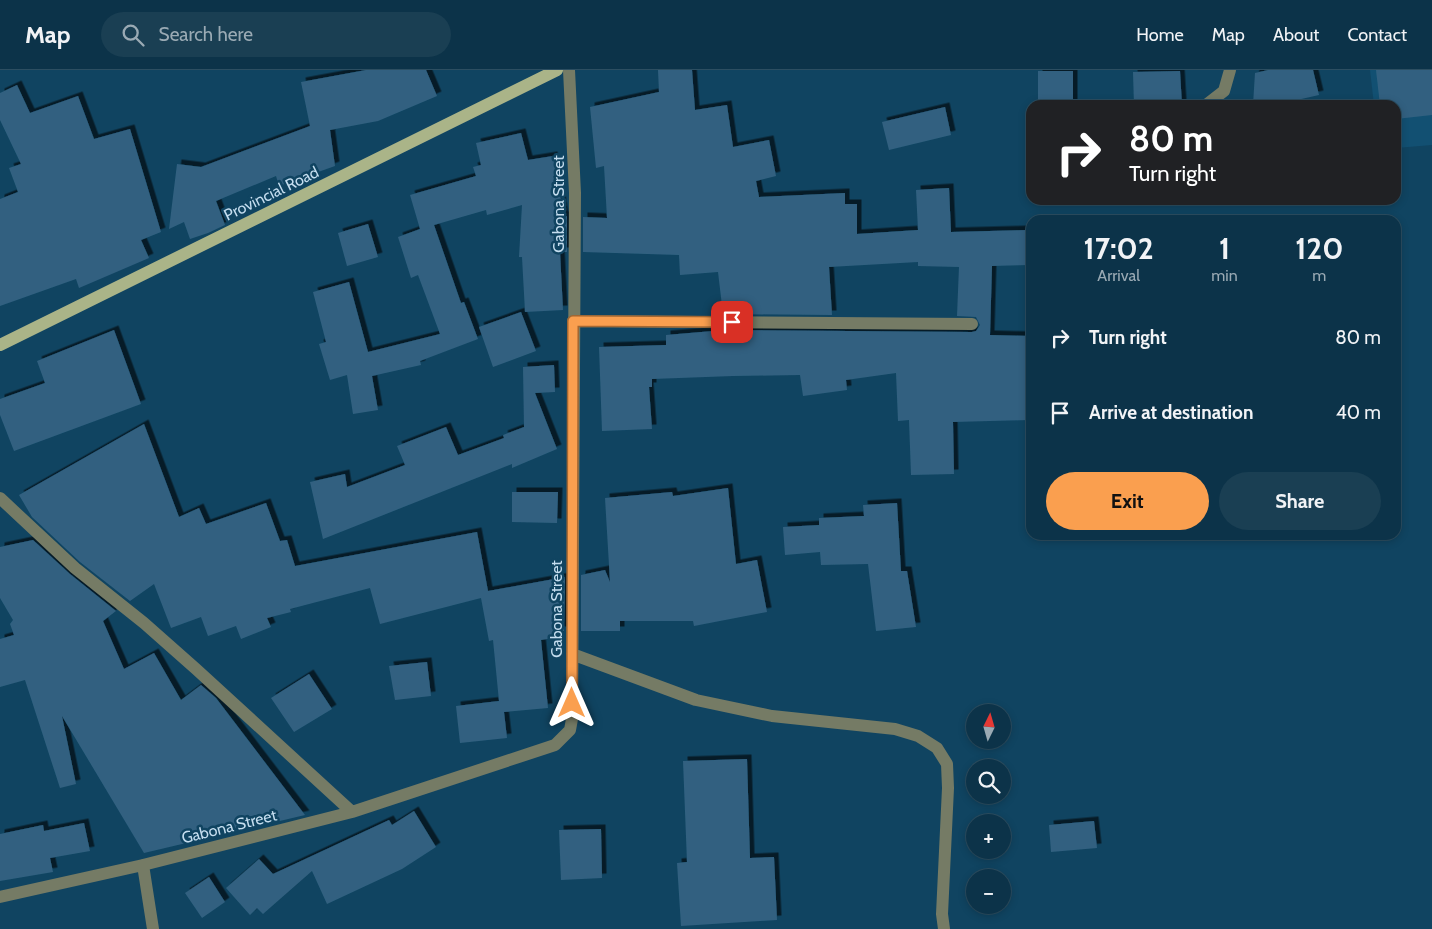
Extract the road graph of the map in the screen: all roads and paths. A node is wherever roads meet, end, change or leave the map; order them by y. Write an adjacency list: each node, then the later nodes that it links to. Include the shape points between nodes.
1 (556, 70): 7 (main road, Provincial Road)
2 (569, 70): 5 (street, Gabona Street, via 575,193)
3 (1230, 70): 4 (street, via 1224,91)
4 (1212, 100)
5 (573, 321): 6 (street); 9 (street, Gabona Street)
6 (972, 324)
7 (0, 345)
8 (0, 498): 10 (street, via 75,568 196,669)
9 (572, 654): 10 (street, Gabona Street, via 570,730 555,745); 14 (street, via 696,700 772,716 895,729 918,736 937,748 947,764 948,788)
10 (352, 812): 11 (street, Gabona Street)
11 (143, 865): 12 (street, Gabona Street); 13 (street)
12 (0, 897)
13 (153, 929)
14 (944, 929)

